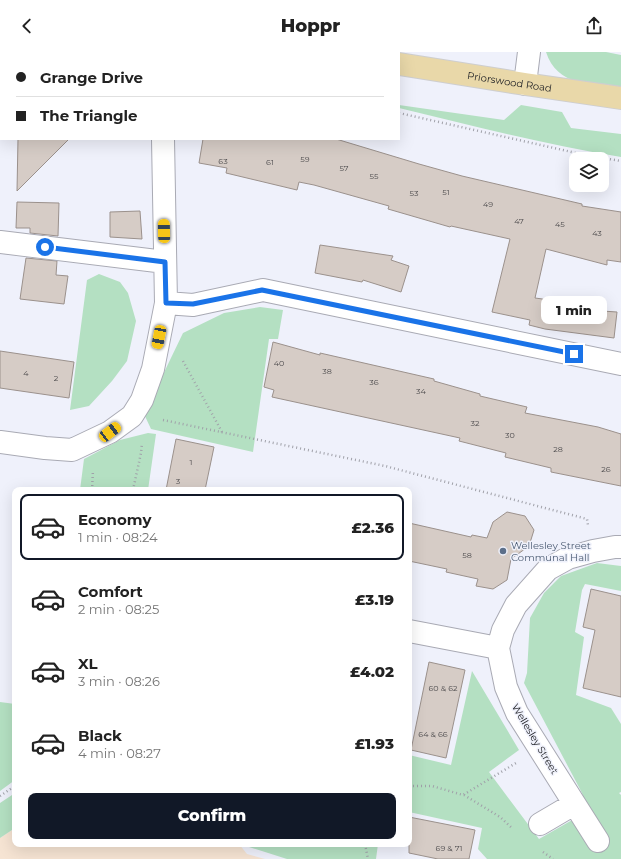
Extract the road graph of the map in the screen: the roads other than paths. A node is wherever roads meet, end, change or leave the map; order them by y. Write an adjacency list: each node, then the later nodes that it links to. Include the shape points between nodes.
1 (529, 52): 3 (street)
2 (400, 64): 3 (main road, Priorswood Road)
3 (525, 84): 4 (main road, Priorswood Road)
4 (621, 98)
5 (163, 140): 7 (street)
6 (0, 242): 7 (street)
7 (165, 262): 8 (street)
8 (164, 312): 9 (street, via 262,290); 10 (street, via 153,369 138,420 72,450)
9 (621, 364)
10 (0, 442)
11 (621, 548): 13 (street, Wellesley Street, via 593,551 568,558 548,569 516,605 503,630)
12 (412, 632): 13 (street)
13 (498, 648): 14 (street, Wellesley Street, via 506,687 517,713)
14 (574, 804): 15 (street); 16 (street, Wellesley Street)
15 (540, 824)
16 (598, 841)

